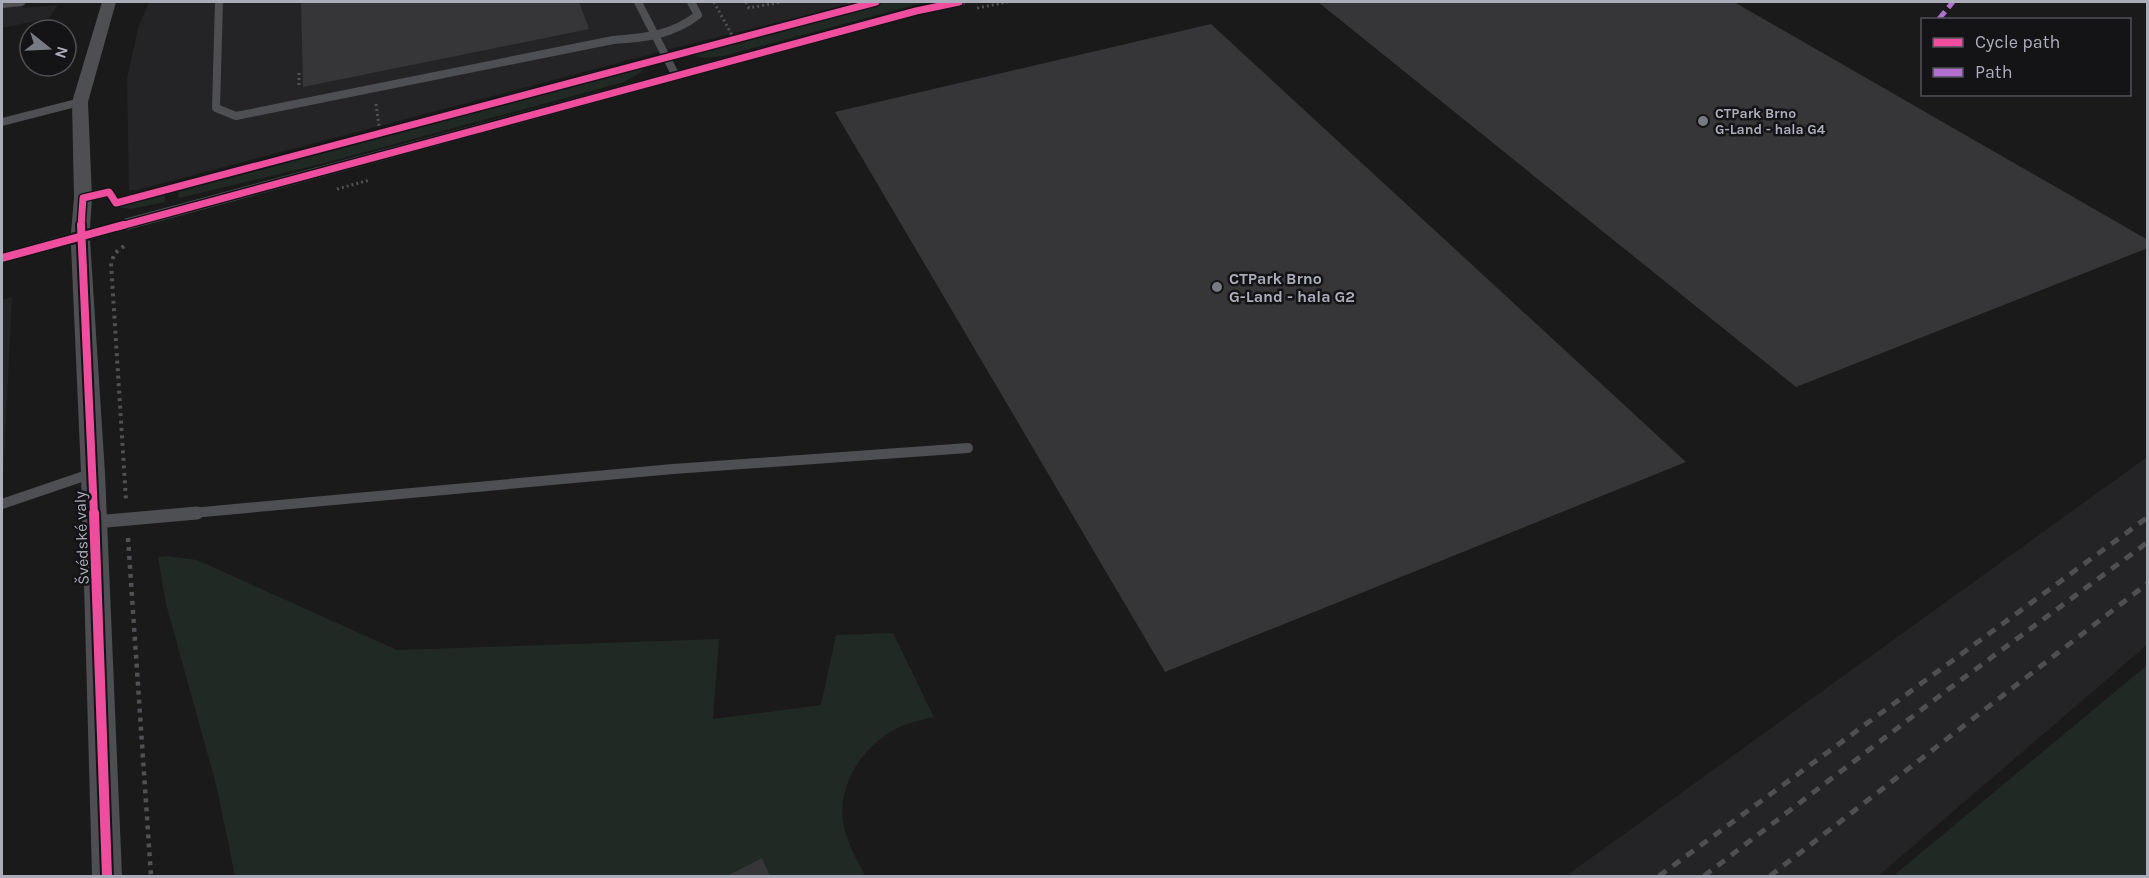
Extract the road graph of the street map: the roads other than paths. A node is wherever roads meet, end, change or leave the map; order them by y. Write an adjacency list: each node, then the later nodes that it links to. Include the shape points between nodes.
1 (21, 2): 6 (lane)
2 (109, 2): 10 (street, Švédské valy)
3 (219, 2): 8 (lane, via 216,108 236,116 613,40)
4 (638, 2): 8 (lane)
5 (691, 2): 8 (lane, via 698,15 685,26)
6 (2, 4)
7 (966, 5): 9 (street, via 916,11)
8 (656, 37): 9 (lane)
9 (676, 76): 12 (street)
10 (80, 102): 11 (lane); 12 (street, Švédské valy)
11 (2, 122)
12 (80, 238): 13 (street); 15 (street, Švédské valy)
13 (2, 258)
14 (968, 448): 17 (lane, via 673,469)
15 (93, 473): 16 (lane); 17 (street, Švédské valy)
16 (2, 504)
17 (95, 522): 18 (street, Švédské valy)
18 (107, 876)

